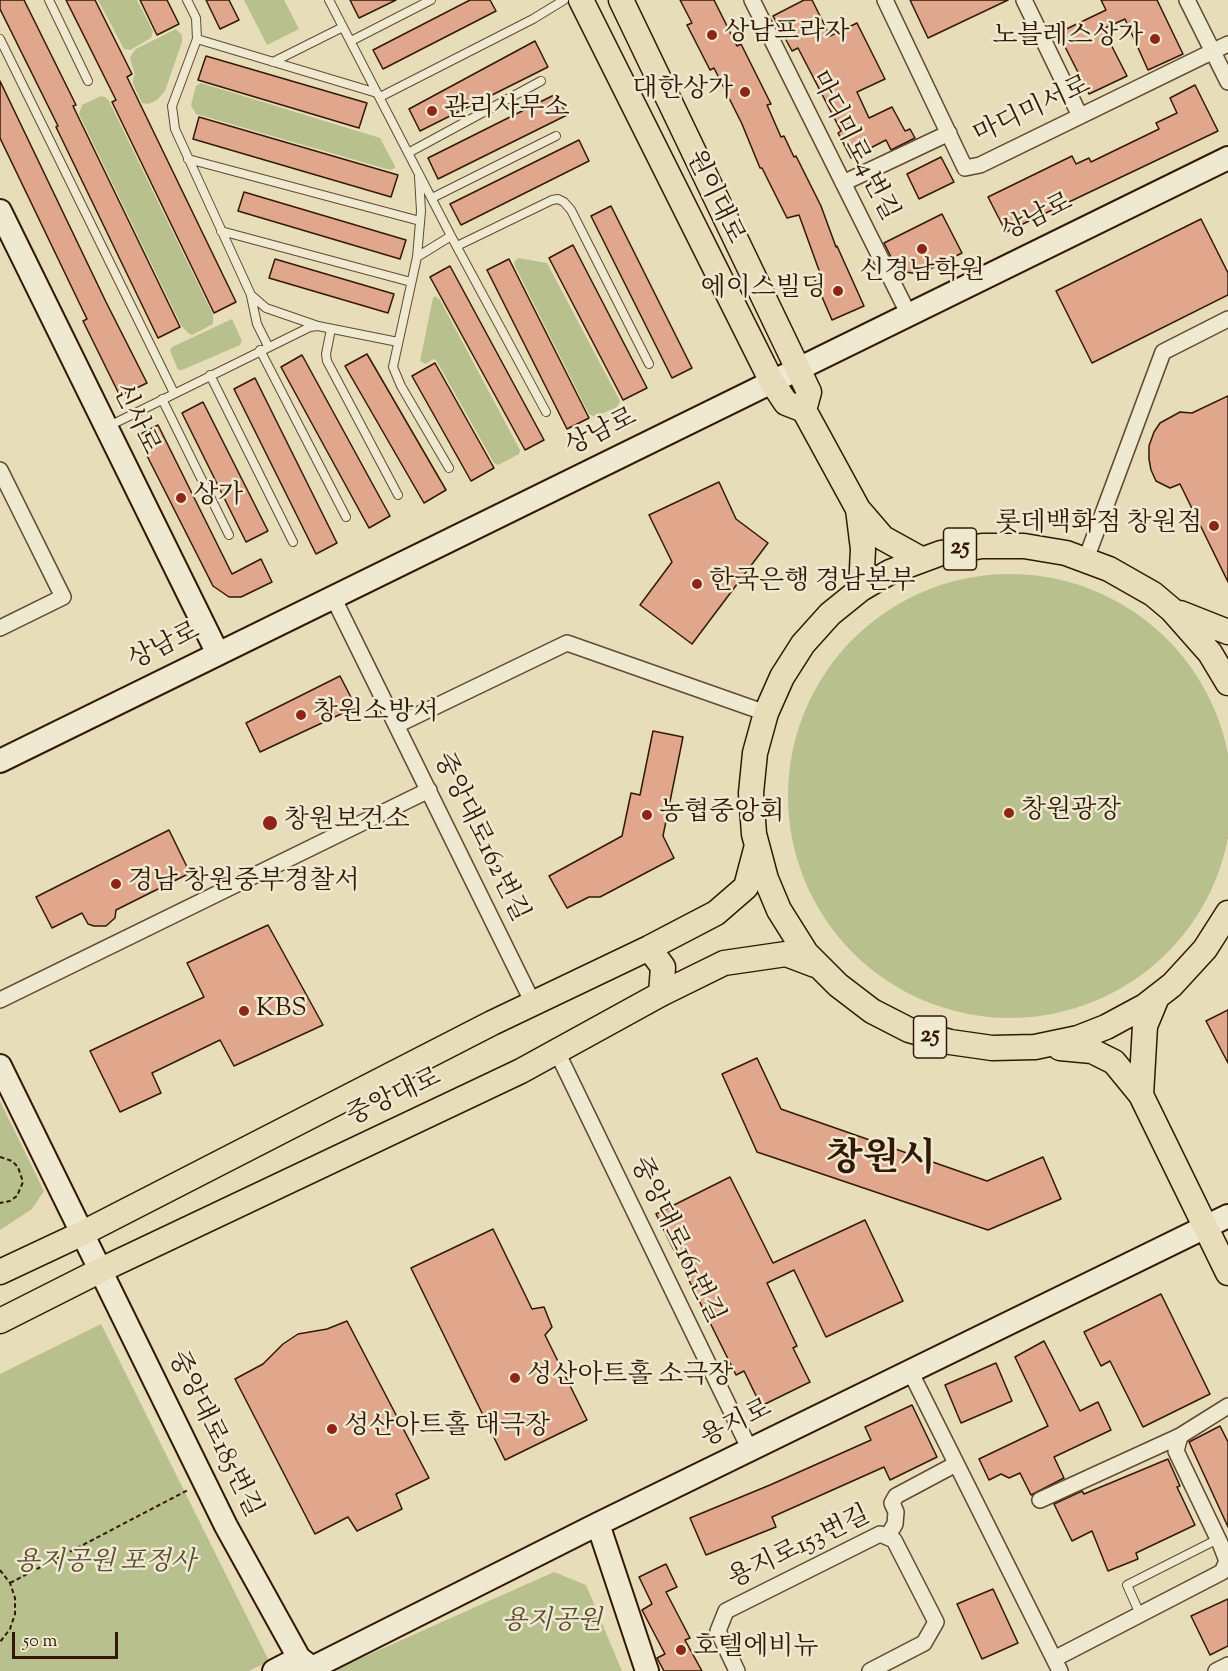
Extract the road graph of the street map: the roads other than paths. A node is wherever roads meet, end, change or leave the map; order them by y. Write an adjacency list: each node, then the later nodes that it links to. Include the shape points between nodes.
1 (49, 0): 19 (lane)
2 (187, 0): 14 (lane, via 196,18)
3 (329, 0): 12 (lane)
4 (431, 0): 15 (lane)
5 (564, 0): 22 (lane)
6 (581, 0): 50 (main road, 원이대로)
7 (621, 0): 48 (main road, 원이대로)
8 (752, 0): 30 (street, 마디미로4번길)
9 (885, 0): 24 (street)
10 (1024, 0): 23 (street)
11 (1187, 0): 17 (street)
12 (343, 27): 15 (lane); 18 (lane)
13 (0, 39): 51 (lane)
14 (197, 39): 18 (lane); 28 (lane, via 172,106 174,129)
15 (351, 41): 22 (lane)
16 (1228, 44): 17 (street, 마디미서로)
17 (1213, 51): 21 (street); 23 (street, 마디미서로)
18 (273, 62): 22 (lane)
19 (88, 81)
20 (541, 81): 26 (lane)
21 (1228, 82)
22 (378, 95): 26 (lane)
23 (1080, 116): 24 (street, 마디미서로, via 980,165 965,168)
24 (949, 133): 30 (street, 마디미서로)
25 (556, 136): 31 (lane)
26 (408, 153): 29 (lane)
27 (1228, 158): 40 (main road, 상남로)
28 (188, 159): 33 (lane); 34 (lane)
29 (417, 170): 31 (lane); 33 (lane)
30 (843, 183): 40 (street, 마디미로4번길)
31 (432, 198): 35 (lane)
32 (0, 211): 55 (main road, 신사로)
33 (420, 221): 37 (lane)
34 (221, 231): 38 (lane); 39 (lane)
35 (451, 236): 36 (lane); 37 (lane)
36 (456, 246): 47 (lane, via 552,200 564,202); 54 (lane)
37 (417, 257): 38 (lane)
38 (411, 282): 44 (lane)
39 (251, 295): 42 (lane, via 266,308); 45 (lane, via 257,324)
40 (909, 315): 48 (main road, 상남로)
41 (1228, 319): 64 (street, via 1163,352)
42 (318, 326): 43 (lane); 45 (lane)
43 (331, 329): 44 (lane); 58 (lane, via 327,362)
44 (398, 342): 56 (lane, via 394,372)
45 (268, 346): 46 (lane)
46 (260, 350): 49 (lane); 60 (lane)
47 (649, 364)
48 (798, 369): 50 (main road, 상남로); 53 (main road, 원이대로, via 809,392)
49 (210, 375): 51 (lane); 62 (lane)
50 (772, 382): 53 (main road, 원이대로, via 786,403); 66 (main road, 상남로)
51 (174, 393): 52 (lane)
52 (162, 399): 55 (lane); 61 (lane)
53 (804, 410): 59 (main road, 원이대로)
54 (546, 412)
55 (106, 427): 70 (main road, 신사로)
56 (449, 468)
57 (0, 470): 68 (street, via 63,597)
58 (398, 495)
59 (858, 508): 63 (main road, 원이대로, via 883,538); 65 (main road, 원이대로, via 863,549)
60 (346, 517)
61 (229, 535)
62 (293, 542)
63 (921, 559): 64 (main road, 25, via 1003,545 1045,549); 65 (main road, 25)
64 (1086, 559): 67 (main road, 25, via 1132,580)
65 (861, 589): 72 (main road, 25, via 830,614 803,644)
66 (333, 597): 70 (main road, 상남로); 73 (street, 중앙대로162번길)
67 (1172, 610): 69 (main road); 71 (main road, 25, via 1204,645)
68 (0, 628)
69 (1228, 632)
70 (218, 654): 74 (main road, 상남로)
71 (1228, 683)
72 (765, 713): 73 (street, via 567,643); 76 (main road, 25, via 752,780)
73 (397, 725): 75 (street, 중앙대로162번길)
74 (0, 761)
75 (429, 790): 82 (street); 83 (street, 중앙대로162번길)
76 (757, 847): 78 (main road, 중앙대로, via 746,887 716,913); 79 (main road, 25, via 779,910)
77 (1228, 913): 81 (main road, 25, via 1199,957)
78 (649, 948): 80 (main road, via 663,968); 83 (main road, 중앙대로)
79 (817, 966): 80 (main road, 중앙대로, via 786,954 724,963); 84 (main road, 25, via 860,1003 909,1030 964,1045)
80 (661, 994): 85 (main road, 중앙대로)
81 (1157, 997): 84 (main road, 25, via 1092,1033); 87 (main road, via 1145,1026)
82 (0, 1000)
83 (533, 1003): 90 (main road, 중앙대로)
84 (1020, 1048): 87 (main road, via 1092,1052 1114,1062)
85 (557, 1052): 91 (main road, 중앙대로); 98 (street, 중앙대로161번길)
86 (0, 1066): 90 (main road, 중앙대로185번길)
87 (1141, 1095): 89 (main road)
88 (1228, 1216): 89 (main road, 용지로)
89 (1206, 1227): 93 (main road); 95 (main road, 용지로)
90 (83, 1233): 91 (main road, 중앙대로185번길); 92 (main road, 중앙대로)
91 (101, 1270): 94 (main road, 중앙대로); 105 (main road, 중앙대로185번길, via 226,1526)
92 (0, 1272)
93 (1228, 1273)
94 (0, 1321)
95 (910, 1373): 98 (main road, 용지로); 99 (street)
96 (1228, 1406): 97 (street)
97 (1180, 1436): 100 (street); 103 (street, via 1176,1451)
98 (750, 1450): 101 (main road, 용지로)
99 (956, 1464): 102 (street, 용지로153번길, via 896,1496 892,1503 895,1524); 106 (street)
100 (1040, 1500)
101 (598, 1524): 105 (main road, 용지로, via 312,1668); 109 (main road)
102 (887, 1537): 110 (street, 용지로153번길, via 880,1534 726,1611 718,1631); 111 (street, via 894,1540 936,1622 924,1643)
103 (1218, 1539): 104 (street, via 1227,1561 1222,1572); 104 (lane, via 1127,1585)
104 (1140, 1614): 106 (street)
105 (299, 1658): 108 (main road)
106 (1057, 1665)
107 (1228, 1665): 112 (street)
108 (274, 1671)
109 (647, 1671)
110 (737, 1671)
111 (870, 1671)
112 (1216, 1671)

